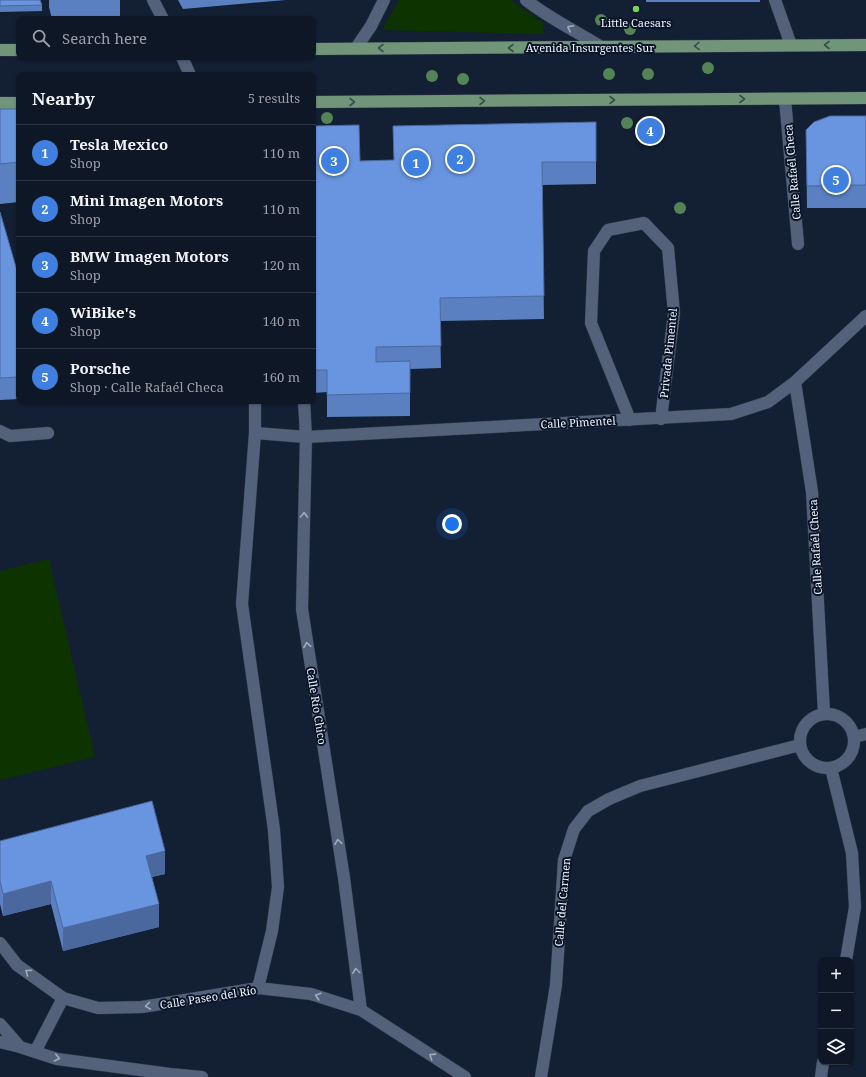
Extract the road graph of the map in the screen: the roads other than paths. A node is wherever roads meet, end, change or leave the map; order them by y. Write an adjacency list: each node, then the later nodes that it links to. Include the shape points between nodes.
1 (153, 0): 5 (street)
2 (384, 0): 8 (street)
3 (526, 0): 9 (street, one-way to 3)
4 (776, 0): 6 (street)
5 (161, 16)
6 (791, 44): 7 (main road, Avenida Insurgentes Sur, one-way to 6); 9 (main road, Avenida Insurgentes Sur, one-way to 9)
7 (866, 45)
8 (356, 48): 9 (main road, Avenida Insurgentes Sur, one-way to 8); 10 (main road, Avenida Insurgentes Sur)
9 (603, 48)
10 (316, 49)
11 (0, 50): 12 (main road)
12 (16, 50)
13 (183, 60): 14 (street)
14 (189, 72)
15 (866, 98): 16 (main road)
16 (785, 99): 17 (main road, one-way to 16); 20 (street, Calle Rafaél Checa)
17 (316, 102)
18 (0, 103): 19 (main road)
19 (16, 103)
20 (798, 244)
21 (866, 316): 22 (street, Calle Pimentel)
22 (795, 382): 25 (street, Calle Pimentel, via 768,402 731,414); 31 (street, Calle Rafaél Checa, via 812,492)
23 (255, 404): 29 (street)
24 (304, 404): 30 (street, Calle Río Chico)
25 (661, 419): 26 (street, Calle Pimentel); 26 (street, Privada Pimentel, via 674,313 668,248 644,223 608,230 594,251 591,323)
26 (630, 420): 30 (street, Calle Pimentel)
27 (0, 431): 28 (street, via 10,436)
28 (48, 433)
29 (259, 433): 30 (street, Calle Pimentel); 37 (street, via 242,604 274,830 278,886 272,931)
30 (300, 437): 39 (street, Calle Río Chico, one-way to 30, via 344,878 302,609)
31 (824, 713): 32 (street, via 834,714 843,719); 33 (street, via 813,717 805,724 800,734)
32 (860, 735): 34 (street, via 849,757)
33 (800, 745): 34 (street, via 811,763); 48 (street, Calle del Carmen, via 640,786 609,798 588,811 574,829 564,860 556,985)
34 (831, 768): 36 (street, via 852,853 855,907)
35 (0, 943): 38 (street, Calle Paseo del Río, one-way to 35, via 17,965)
36 (847, 957)
37 (258, 988): 38 (street, Calle Paseo del Río, one-way to 38, via 142,1007 98,1008); 39 (street, Calle Paseo del Río, one-way to 37, via 311,994)
38 (63, 998): 43 (street)
39 (361, 1010): 47 (street, Calle Paseo del Río, one-way to 39)
40 (0, 1024): 42 (street)
41 (0, 1042): 42 (street)
42 (20, 1046): 43 (street)
43 (35, 1052): 45 (street, one-way to 45, via 57,1059)
44 (823, 1065): 49 (street)
45 (169, 1076): 46 (street)
46 (202, 1077)
47 (464, 1077)
48 (541, 1077)
49 (821, 1077)

